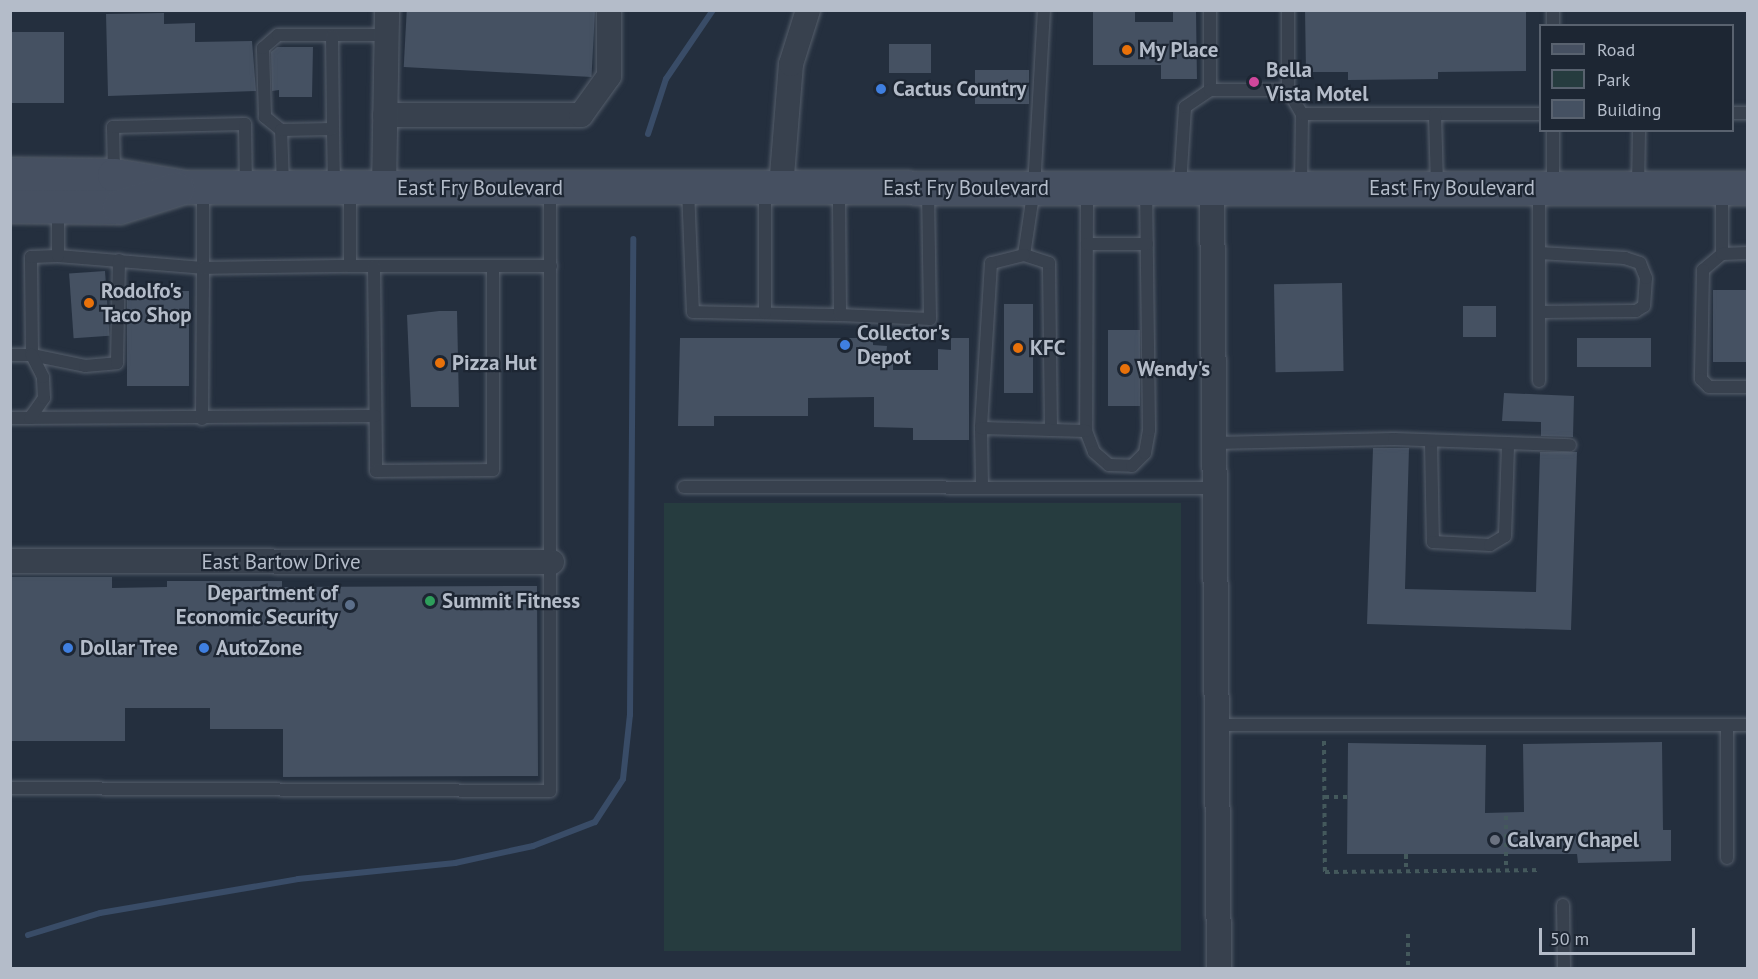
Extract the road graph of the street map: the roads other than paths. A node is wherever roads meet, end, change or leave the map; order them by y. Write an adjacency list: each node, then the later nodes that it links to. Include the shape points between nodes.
1 (387, 10): 7 (street)
2 (609, 10): 14 (street, via 609,76 581,115)
3 (808, 10): 28 (street, via 791,64)
4 (1044, 10): 31 (lane)
5 (1210, 10): 9 (lane)
6 (1288, 10): 10 (lane)
7 (387, 35): 8 (lane); 14 (street)
8 (332, 36): 15 (lane); 16 (lane, via 278,35 263,48 265,117)
9 (1210, 90): 10 (lane); 34 (lane, via 1185,107)
10 (1288, 90): 11 (lane)
11 (1302, 114): 12 (lane); 36 (lane)
12 (1435, 114): 13 (lane); 37 (lane)
13 (1539, 114)
14 (385, 115): 25 (street)
15 (333, 129): 16 (lane); 24 (lane)
16 (281, 130): 23 (lane)
17 (1553, 132): 38 (lane)
18 (1639, 132): 39 (lane)
19 (10, 174): 20 (main road, East Fry Boulevard)
20 (114, 175): 21 (main road, East Fry Boulevard); 22 (lane, via 113,127 245,124)
21 (194, 187): 22 (main road, East Fry Boulevard); 42 (main road, East Fry Boulevard, via 119,207); 55 (lane)
22 (246, 187): 23 (main road, East Fry Boulevard)
23 (283, 187): 24 (main road, East Fry Boulevard)
24 (342, 188): 25 (main road, East Fry Boulevard); 51 (lane)
25 (384, 188): 26 (main road, East Fry Boulevard)
26 (550, 188): 27 (main road, East Fry Boulevard); 54 (lane)
27 (687, 188): 28 (main road, East Fry Boulevard); 57 (lane, via 693,312)
28 (773, 188): 29 (main road, East Fry Boulevard); 57 (lane)
29 (839, 188): 30 (main road, East Fry Boulevard); 58 (lane)
30 (928, 188): 31 (main road, East Fry Boulevard); 58 (lane, via 930,319)
31 (1034, 188): 32 (main road, East Fry Boulevard); 48 (lane)
32 (1087, 188): 33 (main road, East Fry Boulevard); 43 (lane)
33 (1146, 188): 34 (main road, East Fry Boulevard); 44 (lane)
34 (1180, 188): 35 (main road, East Fry Boulevard)
35 (1212, 188): 36 (main road, East Fry Boulevard); 71 (street)
36 (1301, 188): 37 (main road, East Fry Boulevard)
37 (1437, 188): 38 (main road, East Fry Boulevard)
38 (1546, 188): 39 (main road, East Fry Boulevard); 45 (lane)
39 (1638, 188): 40 (main road, East Fry Boulevard)
40 (1735, 188): 47 (lane)
41 (10, 206): 42 (main road, East Fry Boulevard)
42 (58, 206): 49 (lane)
43 (1087, 244): 44 (lane); 69 (lane)
44 (1147, 244): 74 (lane, via 1149,430 1145,453 1132,466)
45 (1539, 253): 56 (lane); 56 (lane, via 1625,258 1640,263 1646,278 1644,306 1636,311)
46 (1748, 253): 47 (lane)
47 (1722, 254): 62 (lane, via 1704,270 1701,380 1709,387)
48 (1024, 255): 67 (lane, via 991,262); 68 (lane, via 1049,262)
49 (58, 256): 50 (lane); 60 (lane, via 31,257)
50 (119, 260): 55 (lane); 60 (lane, via 117,363 85,366)
51 (350, 266): 52 (lane); 55 (lane)
52 (374, 266): 53 (lane); 63 (lane)
53 (494, 266): 54 (lane); 63 (lane, via 494,470 376,471)
54 (551, 266): 80 (lane)
55 (203, 268): 66 (lane)
56 (1539, 312): 61 (lane)
57 (765, 313): 58 (lane)
58 (840, 315)
59 (10, 355): 60 (lane)
60 (32, 355): 65 (lane, via 43,377 44,398)
61 (1539, 381)
62 (1748, 387)
63 (375, 416): 66 (lane)
64 (10, 418): 65 (lane)
65 (30, 418): 66 (lane)
66 (202, 418)
67 (981, 428): 68 (lane); 76 (lane)
68 (1051, 430): 69 (lane)
69 (1086, 431): 74 (lane, via 1094,452 1109,465)
70 (1431, 442): 71 (lane); 72 (lane); 72 (lane, via 1429,530 1433,542 1490,545 1505,536)
71 (1215, 443): 78 (street)
72 (1508, 444): 73 (lane)
73 (1570, 446)
74 (1122, 466): 77 (lane)
75 (684, 487): 76 (lane)
76 (982, 488): 77 (lane)
77 (1121, 488): 78 (lane)
78 (1215, 488): 81 (street)
79 (10, 561): 80 (street, East Bartow Drive)
80 (552, 562): 84 (lane, via 550,791)
81 (1217, 725): 82 (lane); 87 (street)
82 (1727, 725): 83 (lane); 85 (lane)
83 (1748, 725)
84 (10, 788)
85 (1727, 858)
86 (1563, 905): 88 (lane)
87 (1219, 969)
88 (1564, 969)

